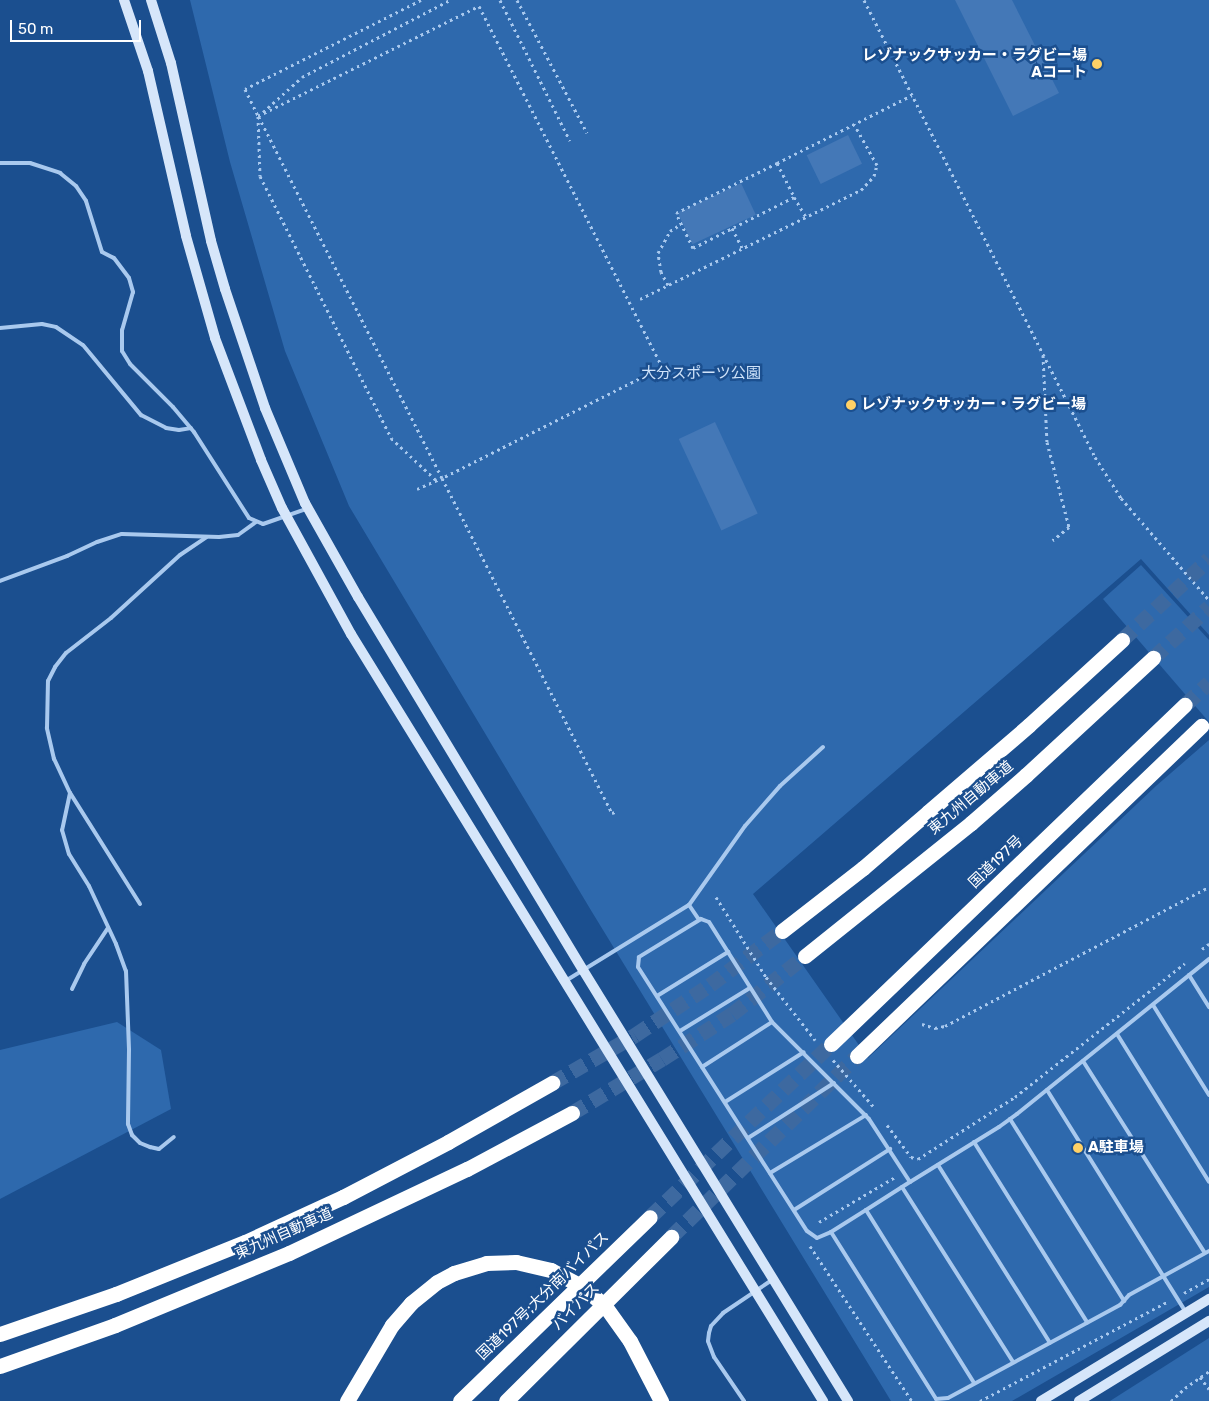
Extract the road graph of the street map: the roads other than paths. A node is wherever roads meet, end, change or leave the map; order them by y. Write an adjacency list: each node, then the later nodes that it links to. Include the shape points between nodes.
1 (124, 0): 7 (street, via 148,71 186,236 215,338)
2 (151, 0): 6 (street, via 171,63 225,289 265,408)
3 (0, 163): 5 (lane, via 30,162 60,174 76,186 86,201 102,252 114,258 130,278 132,292 122,330 122,351 130,364)
4 (0, 328): 5 (lane, via 56,326 83,345 141,415 166,428)
5 (191, 428): 8 (lane, via 249,518)
6 (308, 508): 7 (lane); 25 (street, via 358,597)
7 (286, 516): 8 (lane, via 263,524); 27 (street, via 351,634)
8 (256, 522): 9 (lane, via 238,535)
9 (207, 537): 10 (lane, via 122,534); 16 (lane, via 180,555 55,666 48,681 47,728 54,759)
10 (0, 581)
11 (1122, 640): 21 (highway, 東九州自動車道, via 863,868)
12 (1153, 658): 23 (highway, 東九州自動車道, via 1026,776)
13 (1185, 705): 36 (highway, 国道197号)
14 (1201, 726): 38 (highway)
15 (823, 747): 18 (lane, via 780,786 745,826)
16 (70, 793): 17 (lane); 20 (lane, via 62,830 69,854 89,886)
17 (140, 904)
18 (689, 905): 19 (lane); 25 (lane)
19 (699, 920): 22 (lane, via 709,922); 30 (lane, via 639,957 638,966)
20 (108, 928): 29 (lane); 49 (lane, via 126,971 128,1124 132,1135 150,1147 159,1149)
21 (782, 931)
22 (728, 952): 28 (lane); 30 (lane)
23 (805, 956)
24 (1209, 959): 26 (lane)
25 (583, 970): 27 (lane); 65 (street)
26 (1189, 975): 31 (lane); 32 (lane)
27 (565, 982): 66 (street)
28 (750, 988): 33 (lane); 34 (lane)
29 (72, 989)
30 (657, 996): 34 (lane)
31 (1153, 1005): 35 (lane); 44 (lane)
32 (1209, 1007)
33 (772, 1022): 37 (lane); 40 (lane)
34 (680, 1031): 40 (lane)
35 (1117, 1034): 39 (lane); 56 (lane)
36 (826, 1047)
37 (804, 1052): 42 (lane); 45 (lane)
38 (857, 1056)
39 (1083, 1060): 43 (lane); 63 (lane)
40 (702, 1067): 45 (lane)
41 (552, 1082): 72 (highway, 東九州自動車道, via 343,1197 245,1242 116,1294)
42 (834, 1083): 47 (lane); 50 (lane)
43 (1047, 1090): 48 (lane); 64 (lane)
44 (1209, 1095)
45 (725, 1102): 50 (lane)
46 (572, 1113): 75 (highway, 東九州自動車道, via 467,1168 289,1253 115,1325)
47 (866, 1115): 52 (lane); 54 (lane)
48 (1010, 1119): 51 (lane); 68 (lane)
49 (174, 1137)
50 (748, 1138): 54 (lane)
51 (974, 1142): 53 (lane); 71 (lane)
52 (890, 1149): 55 (lane); 58 (lane)
53 (938, 1165): 55 (lane); 73 (lane)
54 (770, 1173): 58 (lane)
55 (910, 1182): 57 (lane)
56 (1209, 1182)
57 (902, 1187): 59 (lane); 74 (lane)
58 (794, 1210): 61 (lane, via 813,1237 821,1238)
59 (866, 1210): 61 (lane); 76 (lane)
60 (650, 1216): 78 (highway, 国道197号;大分南バイパス)
61 (831, 1232): 76 (lane, via 933,1397 948,1398)
62 (671, 1237): 79 (highway, バイパス)
63 (1207, 1252): 64 (lane)
64 (1163, 1276): 68 (lane); 69 (lane)
65 (773, 1279): 66 (lane); 83 (street)
66 (755, 1291): 81 (lane, via 722,1313 712,1326 708,1341 714,1357); 82 (street)
67 (1209, 1299): 69 (street)
68 (1124, 1301): 71 (lane)
69 (1186, 1313): 84 (street)
70 (1209, 1320): 85 (street)
71 (1087, 1322): 73 (lane)
72 (0, 1334)
73 (1050, 1342): 74 (lane)
74 (1013, 1362): 76 (lane)
75 (0, 1366)
76 (974, 1383)
77 (346, 1401): 80 (highway, bridge, via 392,1325 411,1303 454,1273 486,1263 516,1262 551,1270 583,1287 605,1306 630,1341)
78 (460, 1401)
79 (506, 1401)
80 (661, 1401)
81 (744, 1401)
82 (822, 1401)
83 (848, 1401)
84 (1041, 1401)
85 (1079, 1401)

